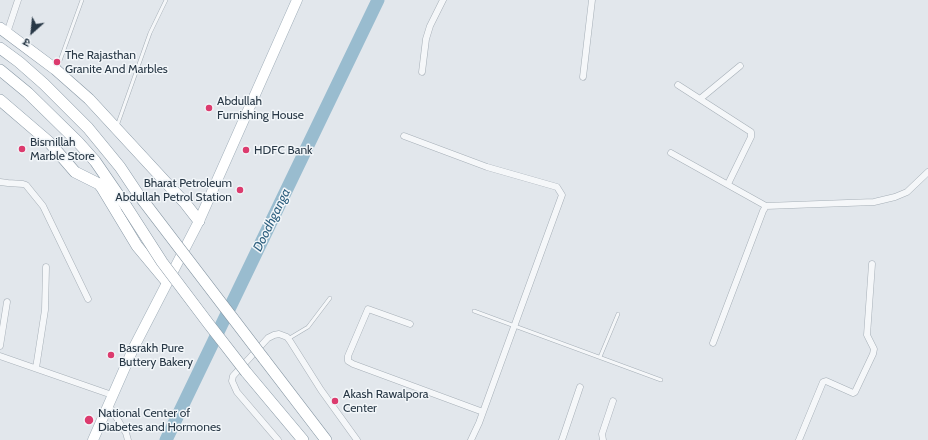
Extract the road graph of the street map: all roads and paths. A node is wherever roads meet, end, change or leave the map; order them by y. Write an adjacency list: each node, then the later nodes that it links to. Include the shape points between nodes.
1 (18, 0): 7 (street)
2 (82, 0): 11 (lane)
3 (166, 0): 17 (lane, via 150,33)
4 (297, 0): 24 (main road)
5 (443, 0): 12 (street, via 426,39)
6 (592, 0): 13 (street)
7 (3, 30): 11 (highway)
8 (0, 48): 50 (highway, bridge, via 44,84 83,123 120,167)
9 (740, 66): 15 (street)
10 (0, 70): 49 (highway, bridge, via 28,93 95,161 162,262 246,372)
11 (57, 70): 17 (highway)
12 (422, 72)
13 (583, 77)
14 (678, 85): 15 (street)
15 (700, 99): 22 (street, via 751,132 751,137)
16 (0, 100): 27 (highway, via 49,142 75,172 99,184 137,246)
17 (116, 128): 24 (highway, via 185,202)
18 (404, 136): 34 (street, via 486,167 560,190 561,199)
19 (671, 153): 22 (street)
20 (928, 172): 23 (street, via 907,192 874,202)
21 (0, 182): 29 (street, via 26,185 42,206)
22 (728, 184): 23 (street)
23 (766, 206): 36 (street)
24 (199, 221): 27 (main road)
25 (872, 264): 55 (street, via 867,335 874,349 873,354 855,392 823,382)
26 (46, 266): 40 (street, via 45,310)
27 (167, 282): 43 (main road)
28 (330, 298): 35 (lane, via 308,327)
29 (88, 299)
30 (7, 302): 37 (street)
31 (474, 311): 34 (lane)
32 (618, 314): 39 (lane)
33 (410, 324): 45 (street, via 366,310 348,361)
34 (514, 326): 39 (lane); 45 (street)
35 (288, 339): 48 (street, via 279,334 268,338 232,380 237,392); 51 (street)
36 (713, 343)
37 (0, 346)
38 (0, 356): 40 (street)
39 (600, 357): 41 (lane)
40 (36, 368): 43 (street)
41 (661, 380)
42 (580, 387): 53 (street)
43 (110, 400): 46 (main road); 47 (street)
44 (613, 401): 54 (street, via 602,434)
45 (483, 412): 52 (street)
46 (94, 440)
47 (128, 440)
48 (278, 440)
49 (303, 440)
50 (326, 440)
51 (357, 440)
52 (471, 440)
53 (562, 440)
54 (603, 440)
55 (799, 440)

